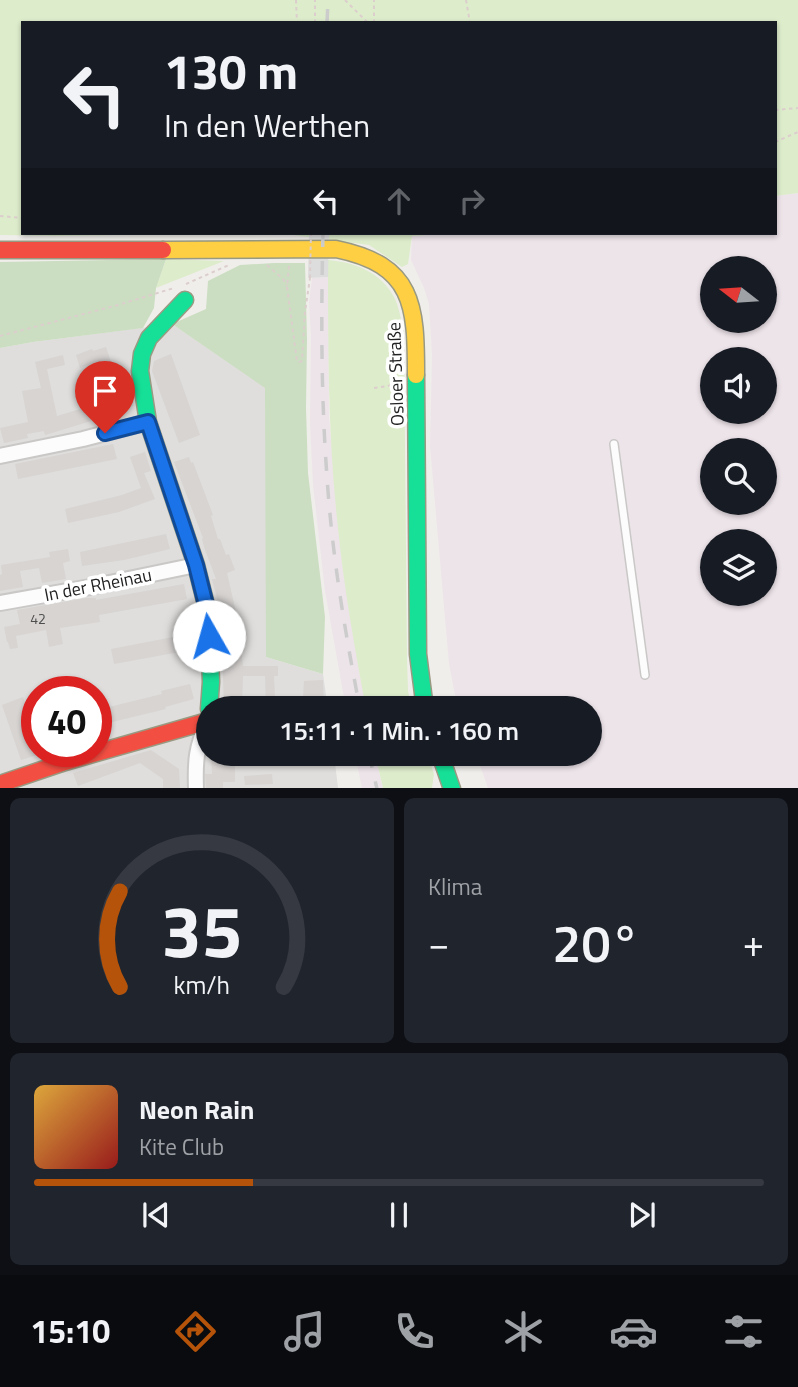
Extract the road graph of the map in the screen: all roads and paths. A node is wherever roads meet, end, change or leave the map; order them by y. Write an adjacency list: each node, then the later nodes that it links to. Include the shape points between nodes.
1 (296, 0): 6 (path)
2 (315, 0): 7 (path)
3 (345, 0): 8 (path)
4 (374, 0): 9 (path)
5 (466, 0): 10 (path)
6 (297, 21)
7 (315, 21)
8 (366, 21)
9 (374, 21)
10 (470, 21)
11 (798, 108): 12 (path)
12 (777, 110)
13 (798, 132): 14 (path)
14 (777, 141)
15 (0, 216): 16 (path)
16 (21, 218)
17 (311, 235): 22 (path, bridge, via 299,362)
18 (0, 250): 19 (main road, Osloer Straße)
19 (289, 251): 22 (path); 25 (main road, Osloer Straße, via 350,251 391,272 405,290 413,312)
20 (260, 260): 22 (path)
21 (233, 263): 24 (path, via 148,297)
22 (287, 287)
23 (184, 300): 27 (main road, via 149,338 142,354)
24 (0, 336)
25 (416, 383): 26 (path); 34 (main road, Osloer Straße, via 418,654)
26 (374, 388)
27 (148, 422): 29 (street); 30 (main road)
28 (614, 444): 32 (lane)
29 (0, 456)
30 (196, 565): 31 (street, In der Rheinau); 33 (main road, via 208,613)
31 (0, 603)
32 (645, 675)
33 (210, 696)
34 (423, 696)
35 (196, 724): 38 (main road)
36 (196, 758): 40 (street)
37 (444, 766): 39 (main road)
38 (3, 785)
39 (451, 785)
40 (196, 788)

